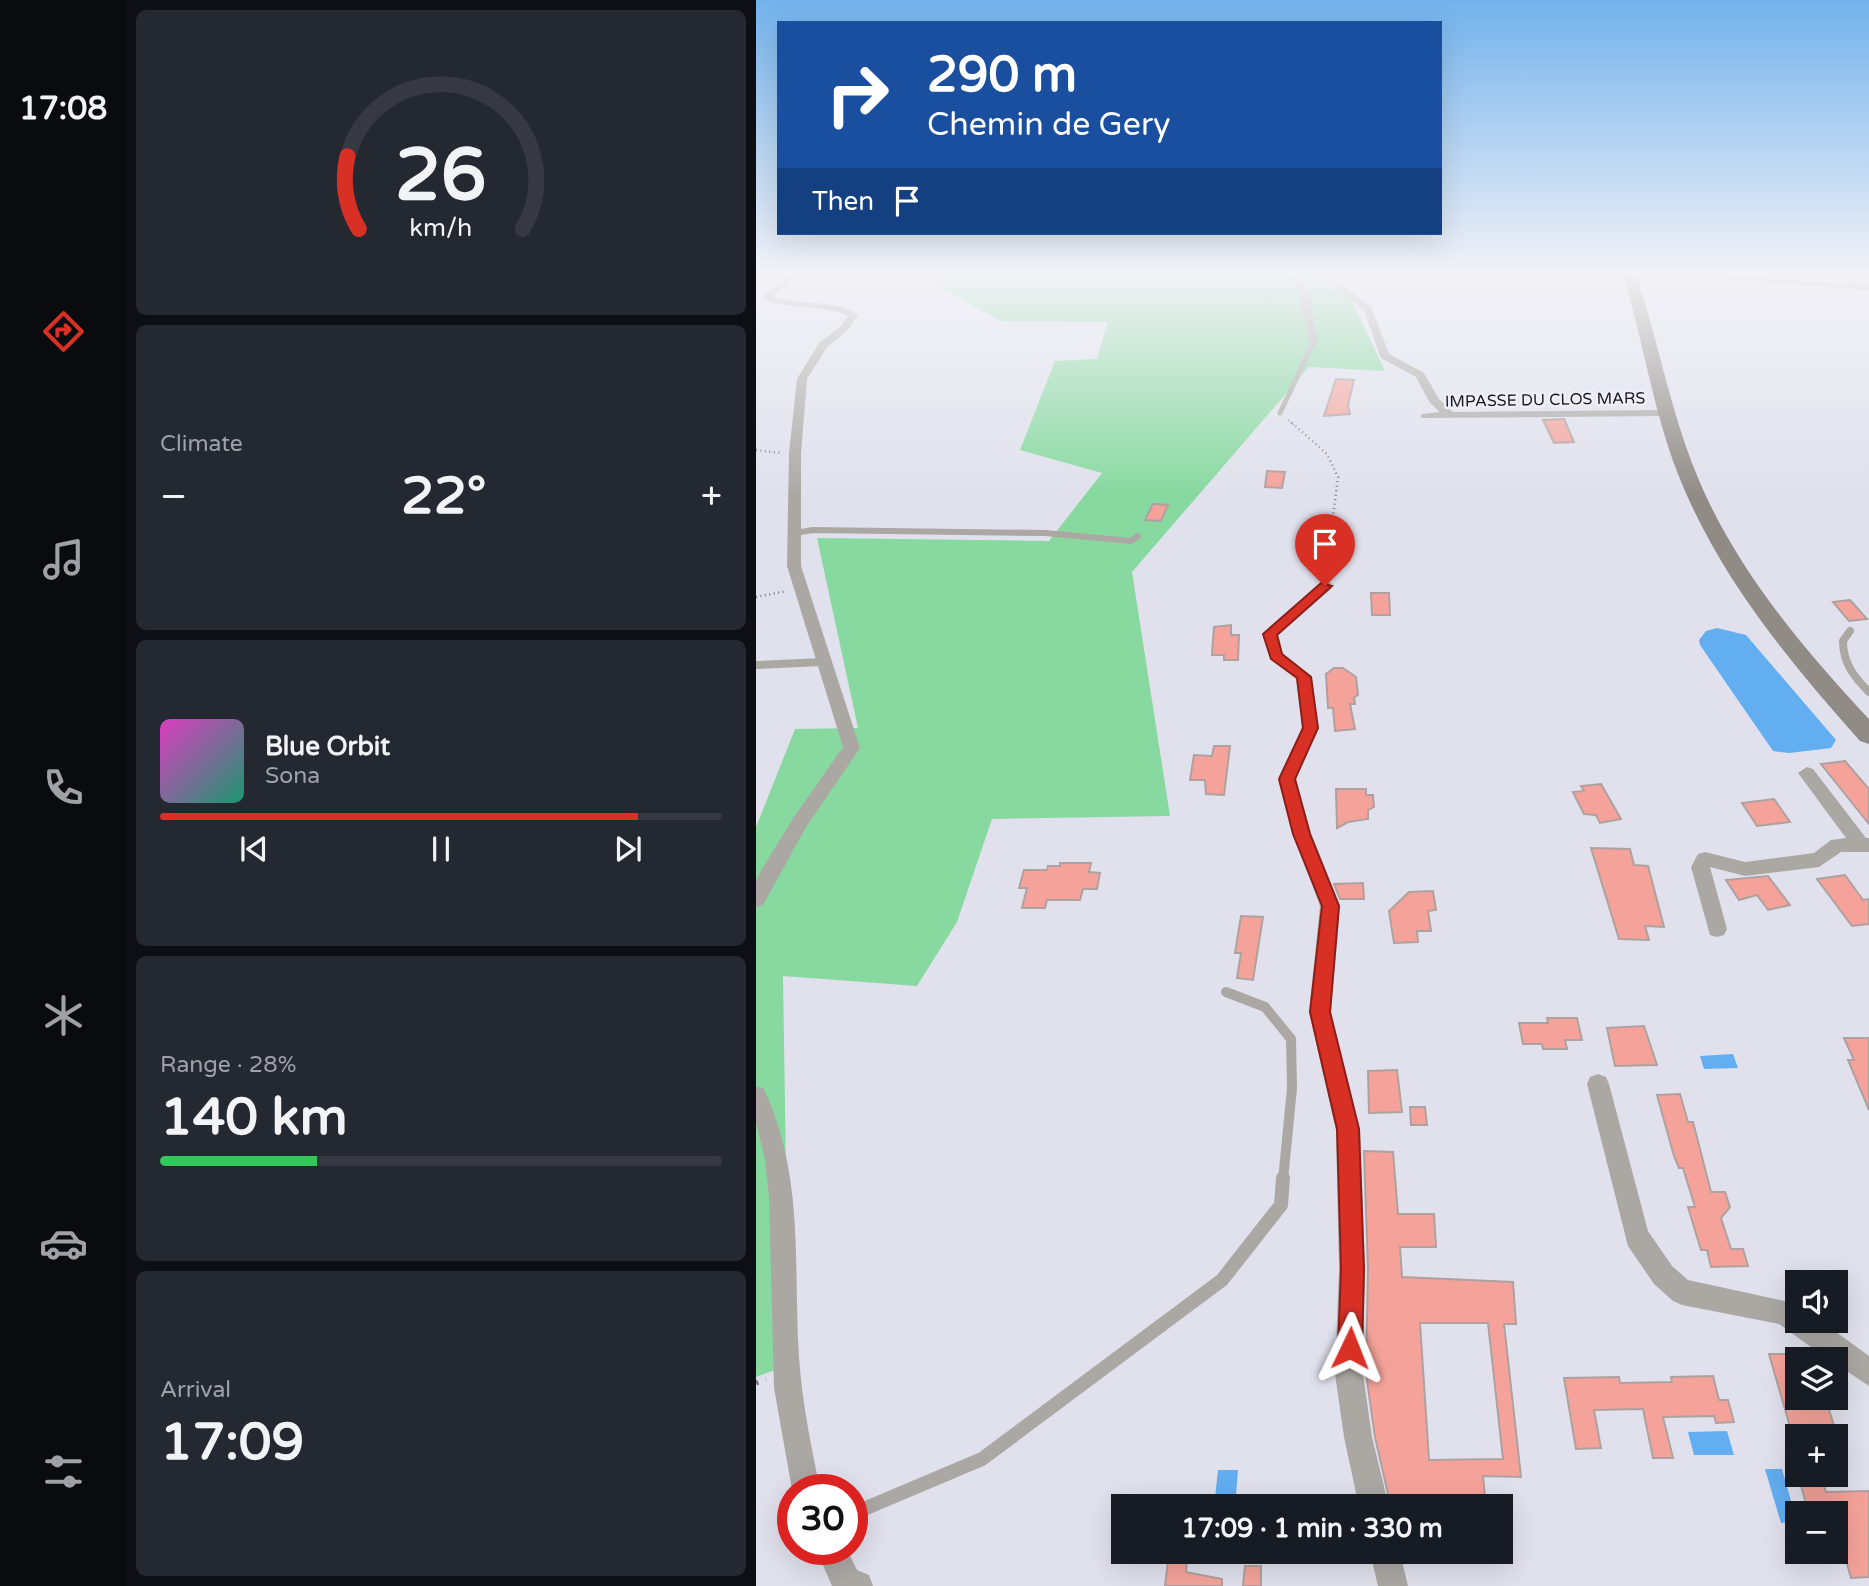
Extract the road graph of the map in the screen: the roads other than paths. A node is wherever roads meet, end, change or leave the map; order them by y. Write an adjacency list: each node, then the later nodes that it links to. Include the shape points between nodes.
1 (821, 348): 9 (street, via 802,379 795,453)
2 (1311, 348): 6 (lane)
3 (1382, 348): 8 (street, via 1385,356 1420,374 1434,401)
4 (1649, 348): 5 (main road)
5 (1666, 412): 8 (street, IMPASSE DU CLOS MARS); 16 (main road, via 1688,475 1741,574 1793,648)
6 (1280, 413)
7 (1425, 416): 8 (street, IMPASSE DU CLOS MARS)
8 (1451, 416)
9 (795, 533): 10 (lane, via 1019,532 1131,541); 13 (street, via 794,566)
10 (1138, 536)
11 (1325, 586): 28 (street, via 1270,634 1276,656 1304,677 1310,728 1287,779 1330,906 1320,1012 1348,1129 1349,1374)
12 (1850, 631): 15 (lane, via 1843,641 1845,662)
13 (822, 662): 14 (lane); 19 (street, via 852,748 813,800)
14 (756, 666)
15 (1869, 692)
16 (1869, 735)
17 (1807, 773): 18 (street)
18 (1865, 845): 20 (street, via 1837,845 1819,860 1745,869 1705,859 1700,867)
19 (756, 900)
20 (1717, 929)
21 (1226, 992): 29 (lane, via 1265,1007 1291,1040 1292,1088 1281,1205 1222,1280 982,1459)
22 (1598, 1084): 24 (street, via 1637,1237 1663,1275 1682,1292)
23 (756, 1097): 27 (street, via 768,1117 780,1191 788,1388)
24 (1785, 1312)
25 (1814, 1333): 26 (street)
26 (1869, 1373)
27 (802, 1474)
28 (1371, 1494)
29 (868, 1507)
30 (1388, 1564): 33 (street)
31 (838, 1565): 32 (street, via 846,1581)
32 (858, 1586)
33 (1393, 1586)

